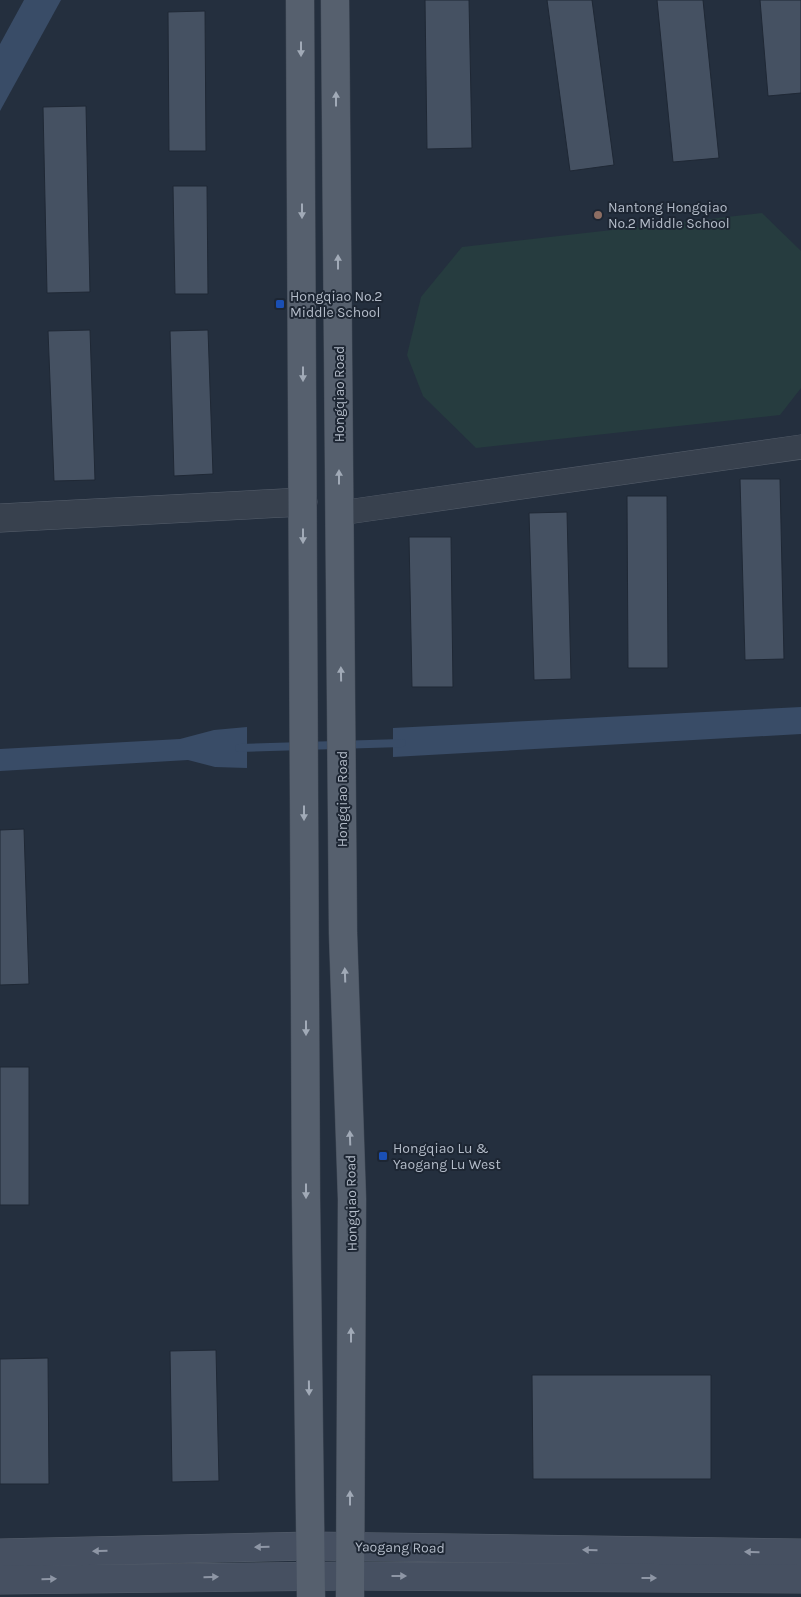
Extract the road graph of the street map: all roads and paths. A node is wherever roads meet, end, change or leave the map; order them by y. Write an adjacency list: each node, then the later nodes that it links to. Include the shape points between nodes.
1 (300, 0): 4 (main road, one-way to 4)
2 (335, 0): 5 (main road, Hongqiao Road, one-way to 2)
3 (801, 447): 5 (street)
4 (303, 502): 6 (street); 7 (main road, one-way to 7)
5 (340, 513): 8 (main road, Hongqiao Road, one-way to 5, via 352,1199 344,933)
6 (0, 518)
7 (311, 1546): 8 (main road, Yaogang Road); 9 (main road, Yaogang Road, one-way to 9); 13 (main road)
8 (350, 1546): 10 (main road, Yaogang Road, one-way to 8); 14 (main road, Hongqiao Road)
9 (0, 1553)
10 (801, 1553)
11 (801, 1579): 14 (main road, Yaogang Road, one-way to 11)
12 (0, 1580): 13 (main road, Yaogang Road, one-way to 13)
13 (311, 1586): 14 (main road, Yaogang Road)
14 (350, 1586)

